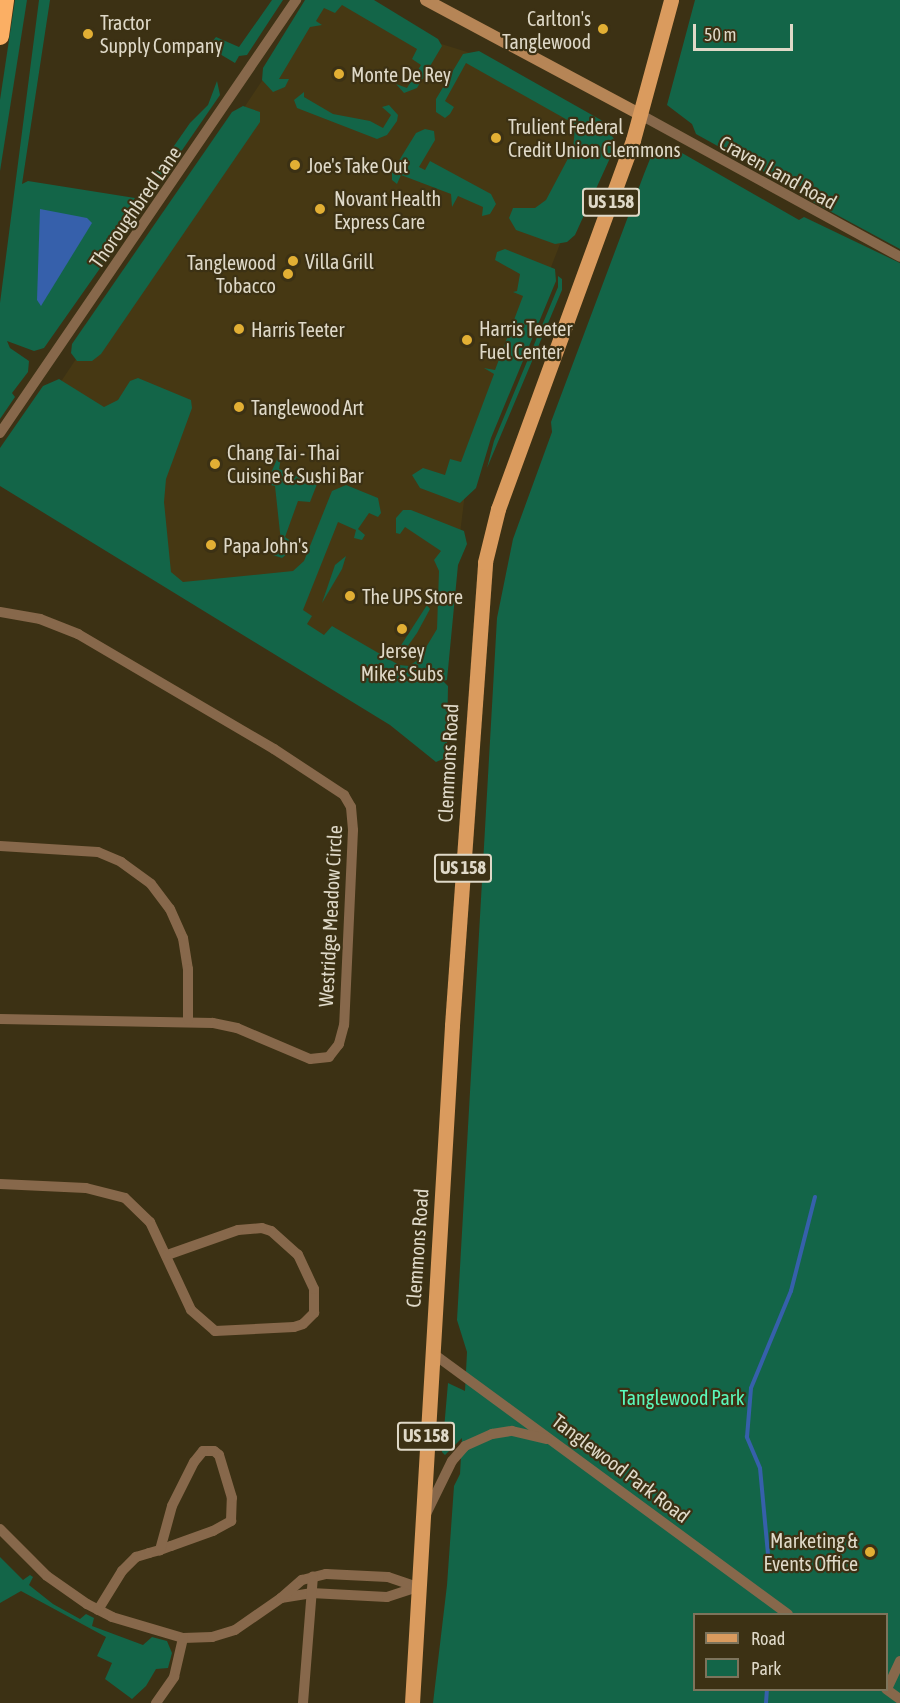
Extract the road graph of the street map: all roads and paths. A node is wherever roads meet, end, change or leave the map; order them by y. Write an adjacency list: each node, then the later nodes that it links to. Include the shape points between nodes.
1 (5, 0): 5 (highway)
2 (296, 0): 8 (street, Thoroughbred Lane)
3 (426, 0): 6 (main road)
4 (671, 0): 6 (main road, Clemmons Road / US 158)
5 (0, 36)
6 (641, 115): 7 (street, Craven Land Road); 15 (main road, Clemmons Road / US 158, via 498,508 485,562 477,634)
7 (900, 257)
8 (0, 433)
9 (0, 612): 12 (street, Westridge Meadow Circle, via 56,625 129,662 336,788 351,807 344,1025 335,1051 329,1057 310,1059 237,1028)
10 (0, 846): 12 (street, via 98,852 121,862 151,884 170,909 185,945)
11 (0, 1019): 12 (street, Westridge Meadow Circle)
12 (188, 1020)
13 (0, 1184): 14 (street, via 86,1188 121,1196 150,1222)
14 (167, 1255): 14 (street, via 191,1310 215,1331 294,1327 314,1313 316,1297 298,1255 271,1231 238,1230)
15 (431, 1352): 16 (street, Tanglewood Park Road); 17 (main road, Clemmons Road / US 158)
16 (559, 1444): 17 (street, via 512,1431 478,1439 452,1461); 25 (street, Tanglewood Park Road)
17 (423, 1519): 21 (main road, Clemmons Road / US 158)
18 (0, 1529): 24 (street, via 47,1576)
19 (160, 1550): 19 (street, via 231,1521 232,1498 219,1455 214,1451 203,1451 194,1462 172,1506); 24 (street, via 129,1562)
20 (313, 1576): 21 (street, via 388,1577); 22 (street); 23 (street, via 291,1587)
21 (417, 1587): 22 (street, via 387,1597); 33 (main road, Clemmons Road / US 158)
22 (311, 1593): 23 (street); 32 (street)
23 (281, 1598): 26 (street, via 235,1630 212,1637)
24 (98, 1610): 26 (street)
25 (787, 1613)
26 (183, 1638): 31 (street, via 174,1677)
27 (900, 1660): 28 (street)
28 (888, 1687)
29 (888, 1690): 30 (street)
30 (900, 1699)
31 (156, 1703)
32 (303, 1703)
33 (412, 1703)

